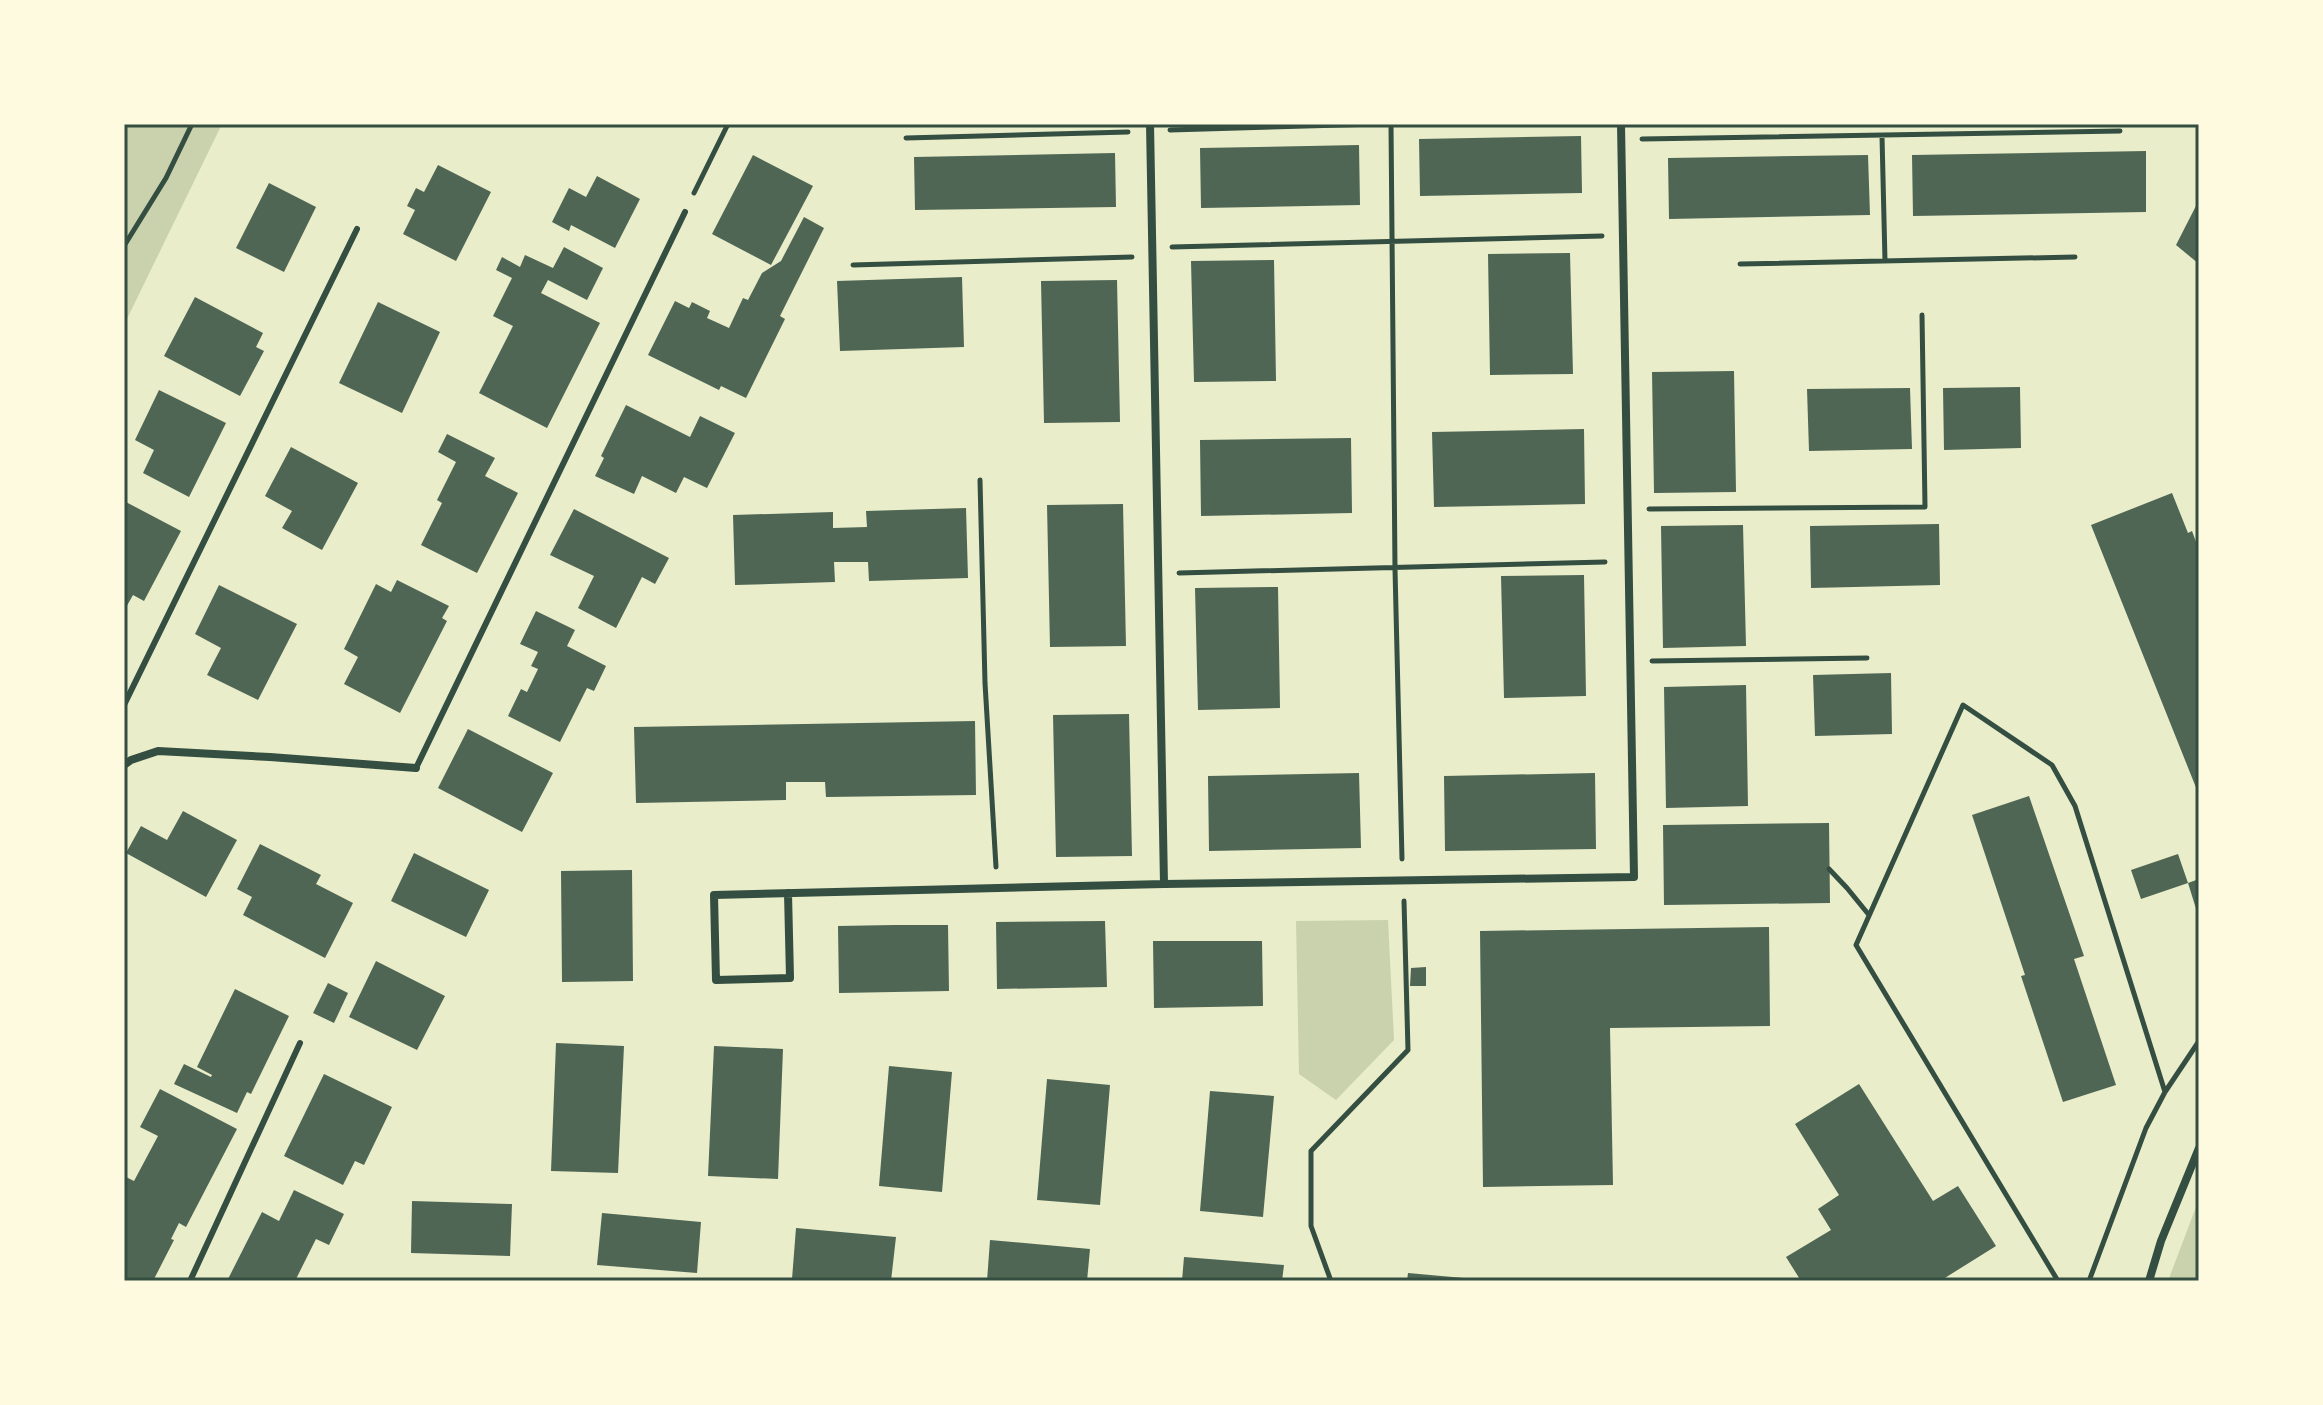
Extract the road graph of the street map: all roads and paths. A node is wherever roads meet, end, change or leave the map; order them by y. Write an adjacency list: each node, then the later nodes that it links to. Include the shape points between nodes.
1 (192, 124): 13 (path)
2 (728, 124): 9 (path)
3 (1150, 124): 14 (street)
4 (1391, 124): 12 (path)
5 (1621, 124): 8 (street)
6 (2120, 131): 7 (path)
7 (1882, 136): 8 (path); 16 (path)
8 (1621, 139): 11 (street)
9 (685, 212): 29 (lane)
10 (357, 229): 27 (lane)
11 (1623, 235): 12 (path); 21 (street)
12 (1392, 241): 14 (path); 23 (path)
13 (124, 246)
14 (1153, 252): 18 (path); 24 (street)
15 (2075, 257): 16 (path)
16 (1885, 261): 17 (path)
17 (1740, 264)
18 (853, 265)
19 (1922, 315): 21 (path, via 1925,507)
20 (980, 480): 33 (path)
21 (1628, 509): 22 (street)
22 (1629, 562): 23 (path); 26 (street)
23 (1395, 569): 24 (path); 31 (path)
24 (1158, 574): 32 (street)
25 (1867, 658): 26 (path)
26 (1630, 661): 31 (street, via 1634,877)
27 (124, 705)
28 (124, 765): 29 (street, via 158,751)
29 (416, 768)
30 (1829, 869): 35 (path)
31 (1403, 881): 32 (street); 41 (path, via 1408,1050 1311,1151 1311,1226)
32 (1164, 884): 33 (street)
33 (997, 888): 34 (street)
34 (788, 893): 34 (street, via 714,895 716,980 790,978)
35 (1869, 915): 38 (path, via 1963,705 2052,765 2075,806); 42 (path, via 1856,945)
36 (2199, 1041): 38 (path)
37 (300, 1043): 40 (lane)
38 (2165, 1092): 43 (path, via 2146,1128)
39 (2199, 1148): 44 (street)
40 (190, 1281)
41 (1331, 1281)
42 (2058, 1281)
43 (2089, 1281)
44 (2149, 1281)

